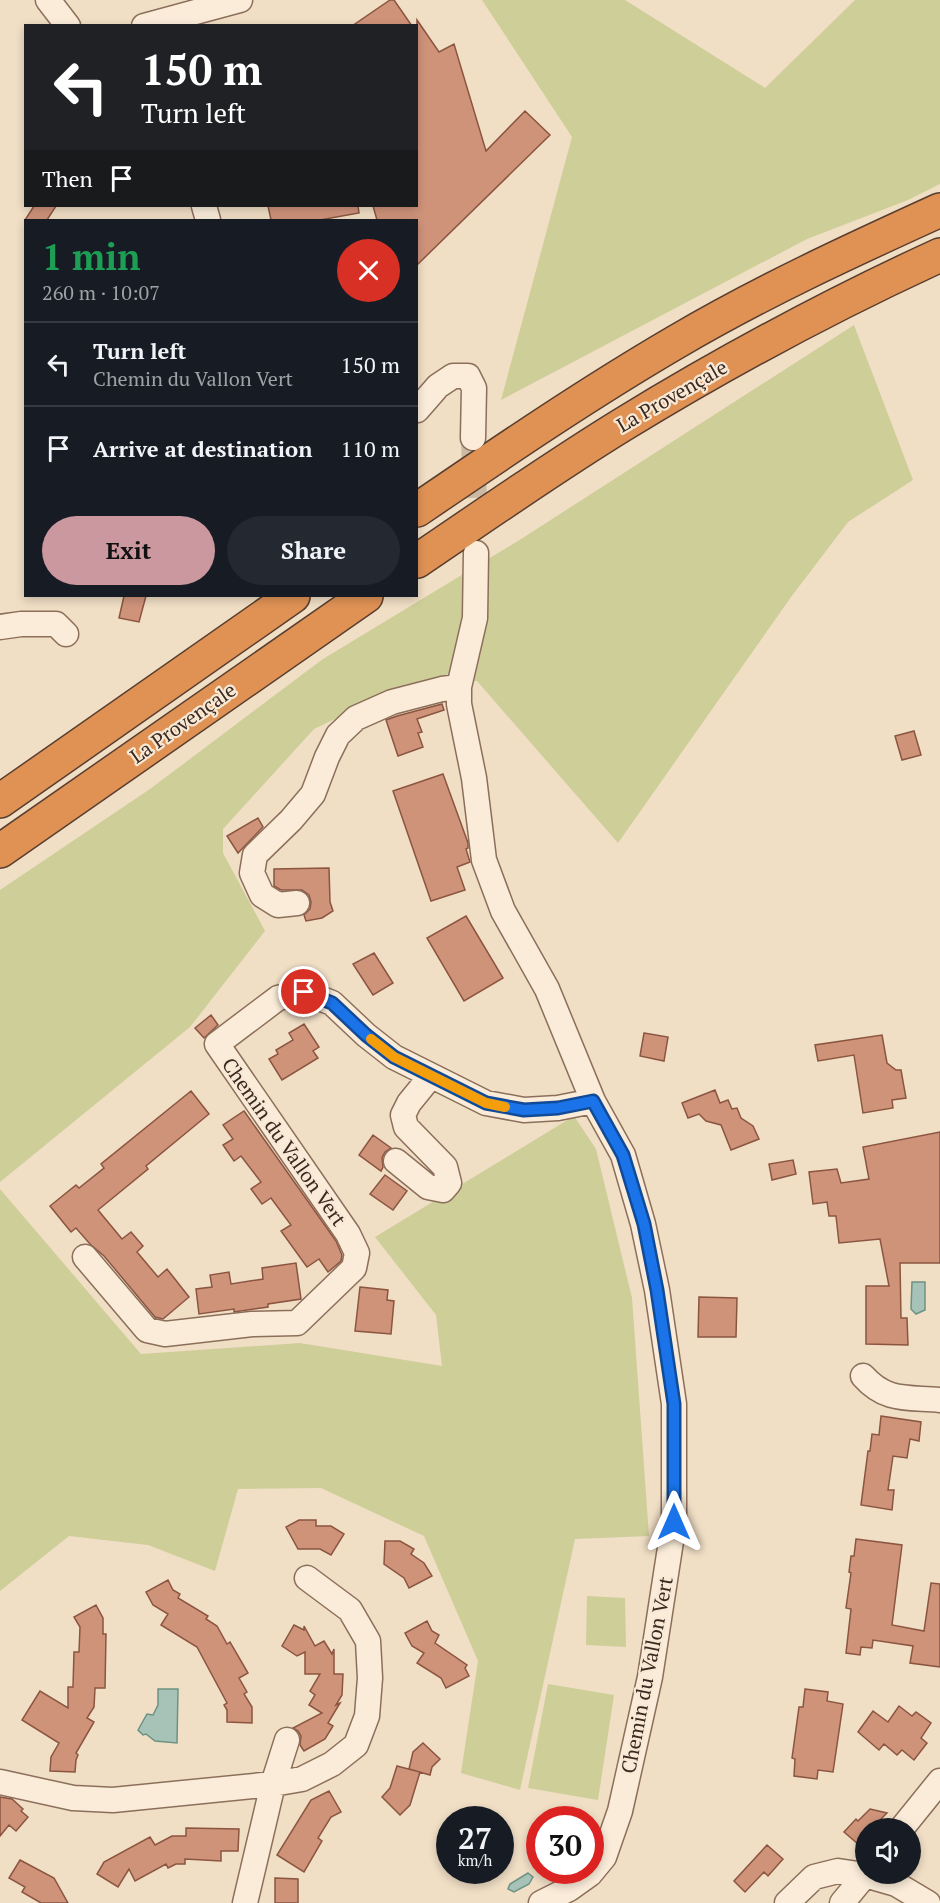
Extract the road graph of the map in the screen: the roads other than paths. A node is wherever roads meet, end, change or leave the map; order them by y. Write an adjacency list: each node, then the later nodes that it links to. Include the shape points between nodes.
1 (48, 0): 3 (street)
2 (240, 0): 4 (street)
3 (66, 24)
4 (151, 24)
5 (940, 210): 9 (highway, via 762,294 677,342)
6 (940, 255): 11 (highway, La Provençale, via 793,326 623,424)
7 (418, 409): 8 (street, via 453,376 468,376 474,388)
8 (473, 438)
9 (418, 509)
10 (476, 553): 16 (street, Chemin du Vallon Vert, via 475,618)
11 (418, 560)
12 (292, 597): 17 (highway, La Provençale)
13 (365, 597): 18 (highway, La Provençale)
14 (0, 627): 15 (street, via 56,624)
15 (66, 634)
16 (459, 687): 19 (street, via 392,702 356,718 338,735 313,794 255,855 252,873 262,895 278,905); 21 (street, Chemin du Vallon Vert, via 484,860 503,911 547,988)
17 (0, 801)
18 (0, 851)
19 (297, 903)
20 (431, 1076): 21 (street, Chemin du Vallon Vert, via 486,1103 524,1110); 22 (street, via 403,1114 406,1127 445,1167 449,1183 443,1190 428,1187); 23 (street, Chemin du Vallon Vert, via 394,1057 332,1003 304,992 278,998 217,1044 348,1234 357,1253 354,1268 297,1323 165,1334 147,1330)
21 (593, 1101): 36 (street, Chemin du Vallon Vert, via 623,1155 644,1224 657,1290 674,1404 674,1522 650,1677 611,1839 604,1857 590,1874)
22 (396, 1161)
23 (85, 1257)
24 (863, 1376): 25 (street, via 874,1388 890,1396)
25 (940, 1400)
26 (307, 1578): 30 (street, via 350,1610 368,1641 367,1716 356,1745 332,1764 302,1779)
27 (287, 1740): 30 (street)
28 (940, 1781): 31 (street)
29 (0, 1782): 30 (street, via 73,1798 113,1800)
30 (273, 1784): 35 (street)
31 (910, 1818)
32 (855, 1873): 37 (street, via 838,1871 814,1877)
33 (857, 1884): 38 (street)
34 (896, 1884): 39 (street)
35 (246, 1903)
36 (542, 1903)
37 (787, 1903)
38 (842, 1903)
39 (928, 1903)

